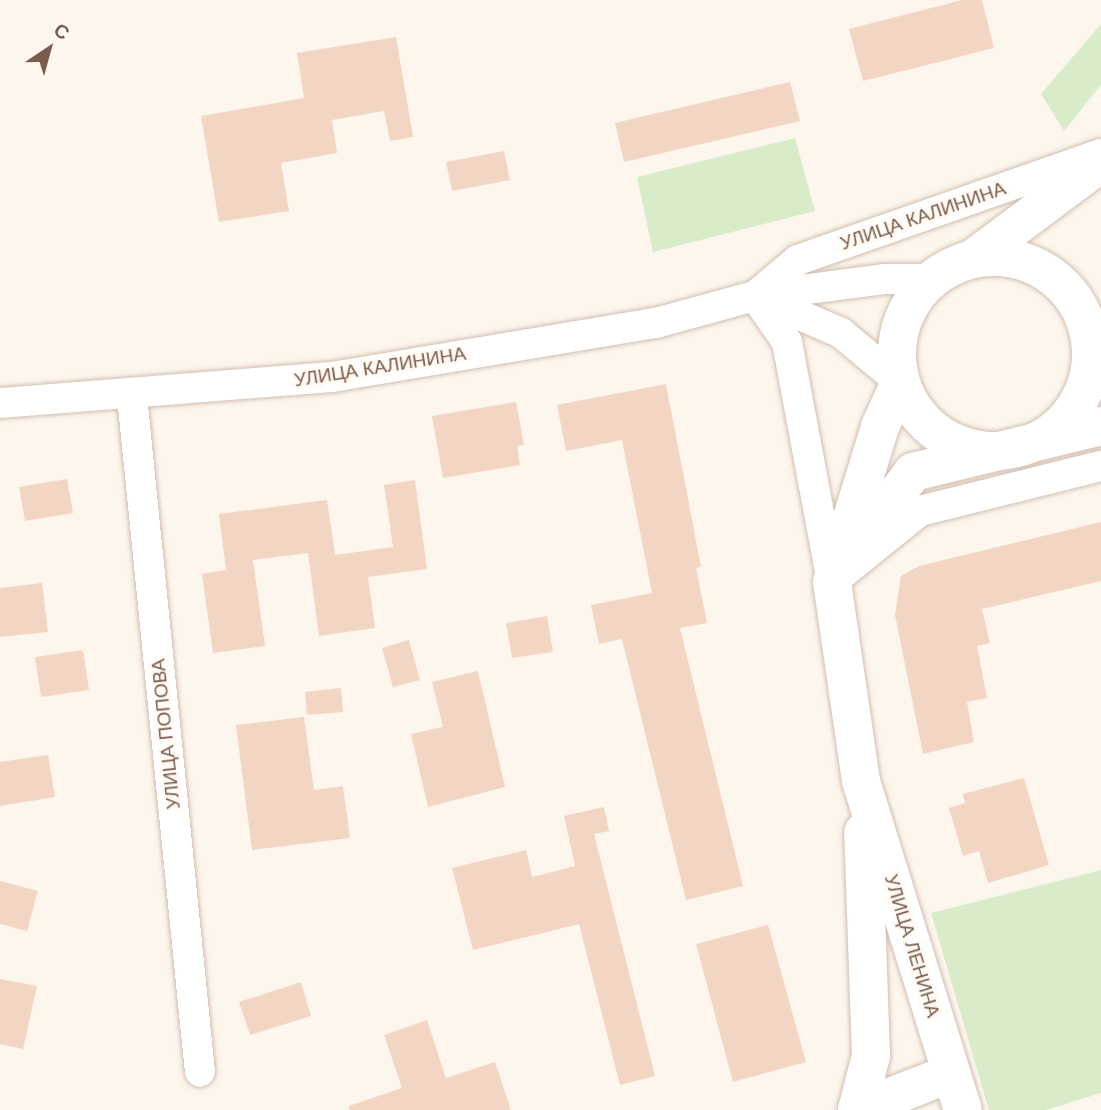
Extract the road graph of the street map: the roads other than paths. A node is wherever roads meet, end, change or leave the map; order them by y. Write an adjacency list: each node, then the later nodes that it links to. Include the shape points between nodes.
1 (1101, 153): 6 (street, УЛИЦА КАЛИНИНА, via 797,260)
2 (1101, 163): 3 (street)
3 (974, 258): 4 (street); 7 (street, via 1022,259 1050,274 1074,297)
4 (931, 279): 6 (street, УЛИЦА КАЛИНИНА, via 884,279); 8 (street, via 912,300 900,326 896,354)
5 (1101, 285): 7 (street)
6 (755, 296): 8 (street, via 841,333); 9 (street, УЛИЦА КАЛИНИНА, via 656,323 332,377); 14 (street, УЛИЦА ЛЕНИНА, via 788,342)
7 (1094, 333): 12 (street, via 1078,404 1061,425)
8 (900, 382): 12 (street, via 910,404 944,438 990,451); 14 (street, УЛИЦА ЛЕНИНА, via 880,427)
9 (132, 396): 10 (street, УЛИЦА КАЛИНИНА); 16 (street, УЛИЦА ПОПОВА)
10 (0, 403)
11 (1101, 426): 12 (street)
12 (1014, 449): 14 (street, via 913,472)
13 (1101, 466): 14 (street, via 920,511)
14 (832, 582): 15 (street, УЛИЦА ЛЕНИНА)
15 (861, 781): 17 (street, УЛИЦА ЛЕНИНА); 18 (street, УЛИЦА ЛЕНИНА, via 871,1042)
16 (200, 1072)
17 (949, 1074): 18 (street); 19 (street, УЛИЦА ЛЕНИНА)
18 (857, 1110)
19 (963, 1110)

